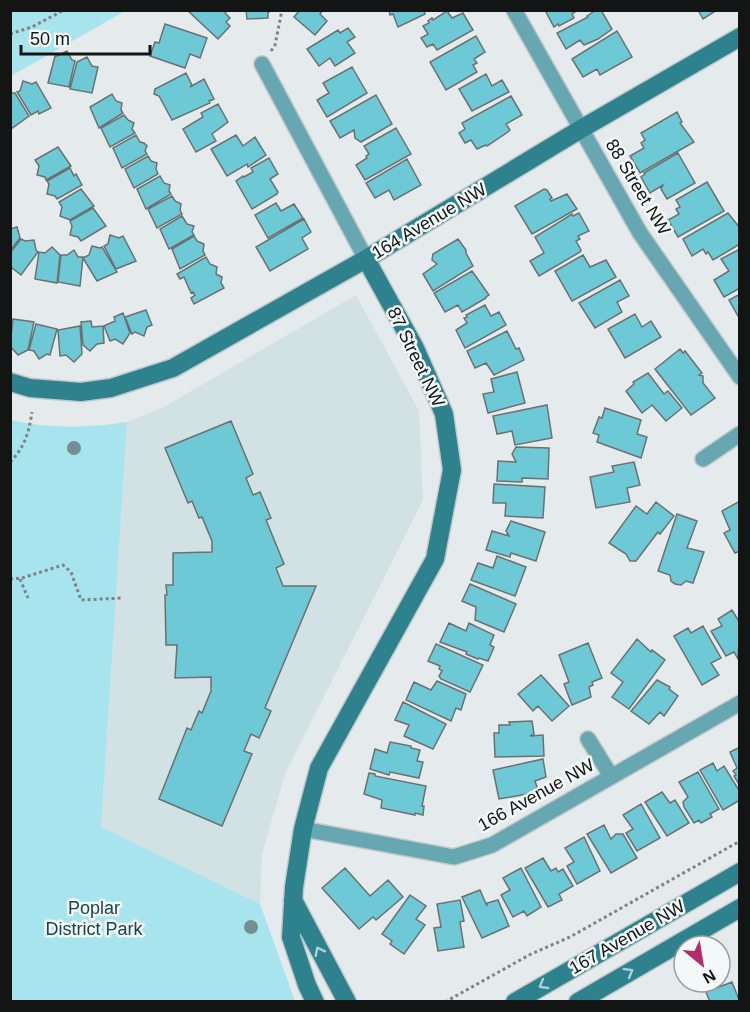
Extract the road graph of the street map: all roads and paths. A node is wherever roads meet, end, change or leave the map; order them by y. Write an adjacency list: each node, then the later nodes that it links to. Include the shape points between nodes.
1 (64, 10): 4 (path)
2 (282, 10): 6 (path, via 275,45)
3 (514, 10): 7 (street, 88 Street NW)
4 (10, 34)
5 (740, 37): 7 (street, 164 Avenue NW)
6 (262, 64): 8 (street, 87 Street NW)
7 (581, 129): 8 (street, 164 Avenue NW); 9 (street, 88 Street NW, via 640,233)
8 (366, 259): 10 (street, 164 Avenue NW, via 173,368 111,388 81,392 30,388); 22 (street, 87 Street NW, via 415,348 444,414 452,470 435,559 319,768)
9 (740, 377)
10 (10, 382)
11 (32, 412): 14 (path, via 24,444)
12 (740, 434): 13 (street)
13 (703, 459)
14 (10, 462)
15 (10, 579): 16 (path)
16 (20, 579): 17 (path); 18 (path, via 63,565 71,572 81,600)
17 (28, 598)
18 (123, 598)
19 (740, 703): 21 (street, 166 Avenue NW)
20 (588, 740): 21 (street, 166 Avenue NW)
21 (611, 776): 22 (street, 166 Avenue NW, via 492,845 454,856)
22 (303, 829): 25 (street, 87 Street NW)
23 (740, 841): 29 (path)
24 (740, 872): 30 (street, 167 Avenue NW, one-way to 30)
25 (293, 899): 27 (street, 87 Street NW, via 291,937); 28 (street, one-way to 25)
26 (740, 908): 31 (street, 167 Avenue NW, one-way to 26)
27 (315, 1002)
28 (347, 1002)
29 (446, 1002)
30 (515, 1002)
31 (578, 1002)

